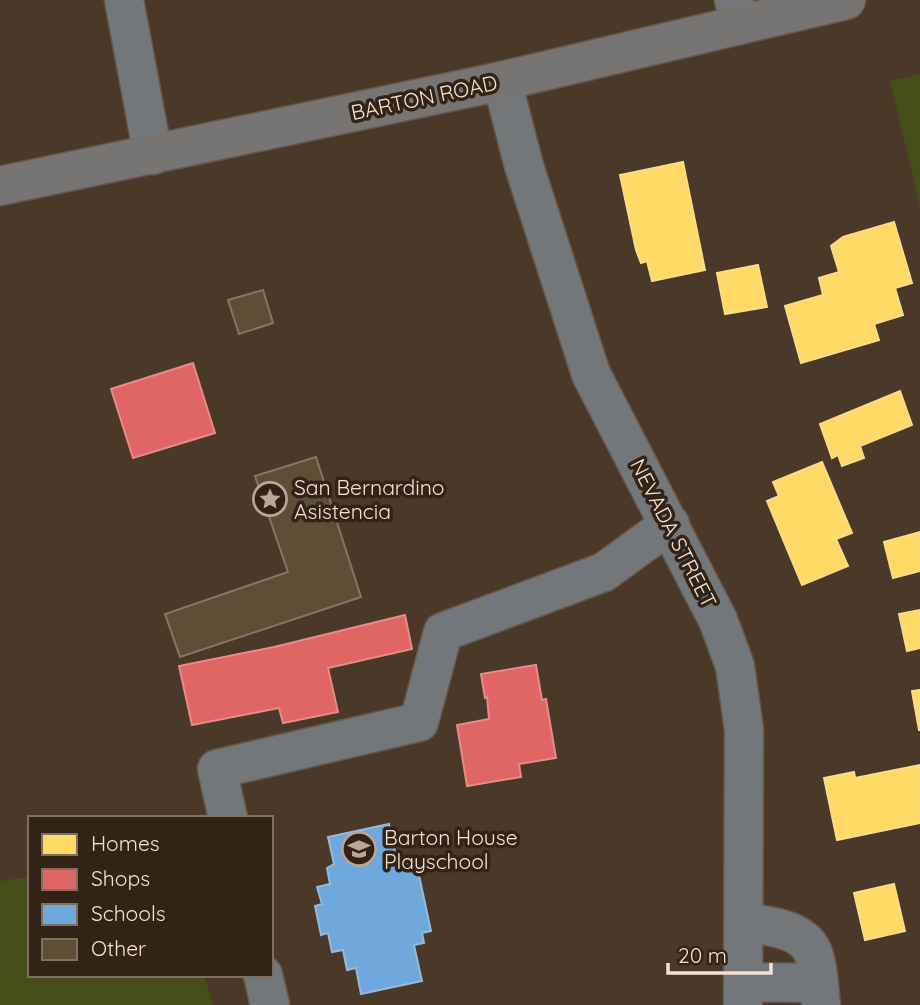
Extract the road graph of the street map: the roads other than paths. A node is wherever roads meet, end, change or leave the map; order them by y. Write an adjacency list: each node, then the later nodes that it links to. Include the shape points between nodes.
1 (124, 0): 5 (street)
2 (846, 0): 3 (main road, BARTON ROAD)
3 (737, 13): 4 (main road, BARTON ROAD)
4 (502, 81): 5 (main road, BARTON ROAD); 7 (street, NEVADA STREET, via 524,166 592,374)
5 (153, 155): 6 (main road, BARTON ROAD)
6 (0, 187)
7 (670, 524): 8 (street, via 604,572 443,632 419,722 217,769); 9 (street, NEVADA STREET, via 718,620 735,666 744,730)
8 (228, 816)
9 (744, 922): 11 (street, NEVADA STREET); 12 (street, via 788,931 804,941 814,954)
10 (263, 977): 13 (street)
11 (744, 993): 12 (street)
12 (819, 994)
13 (270, 1005)

